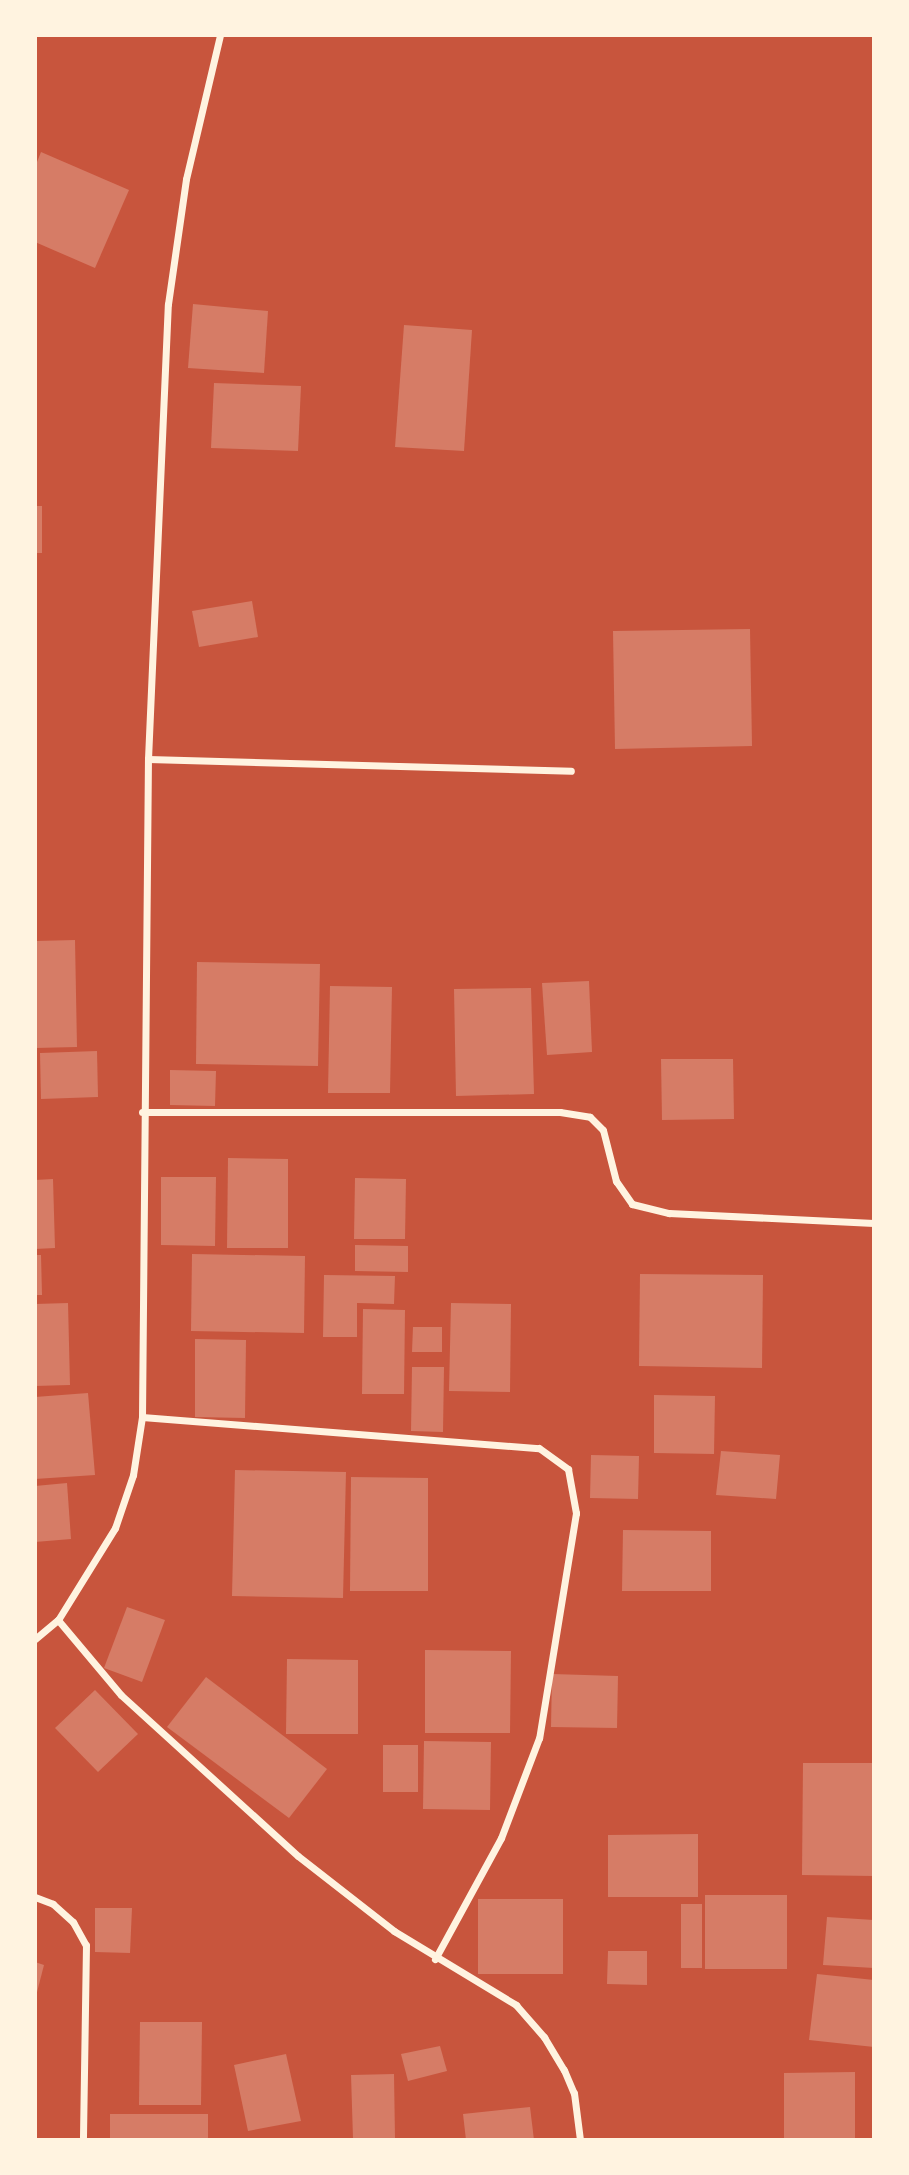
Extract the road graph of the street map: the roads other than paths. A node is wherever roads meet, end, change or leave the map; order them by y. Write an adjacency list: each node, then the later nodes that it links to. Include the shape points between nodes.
1 (220, 35): 2 (street, via 173,250)
2 (148, 758): 3 (street); 4 (street)
3 (571, 771)
4 (142, 1112): 5 (street, via 590,1117 603,1130 616,1181 632,1204 669,1213); 6 (street)
5 (874, 1223)
6 (142, 1417): 7 (street, via 133,1475 115,1528); 10 (street, via 539,1448 569,1469 576,1513 539,1738 501,1838)
7 (58, 1620): 8 (street); 10 (street, via 121,1695 192,1764 298,1856)
8 (35, 1639)
9 (35, 1897): 11 (street, via 53,1904 73,1922 86,1945)
10 (435, 1959): 12 (street, via 502,1994 544,2036 574,2093)
11 (83, 2140)
12 (580, 2140)

